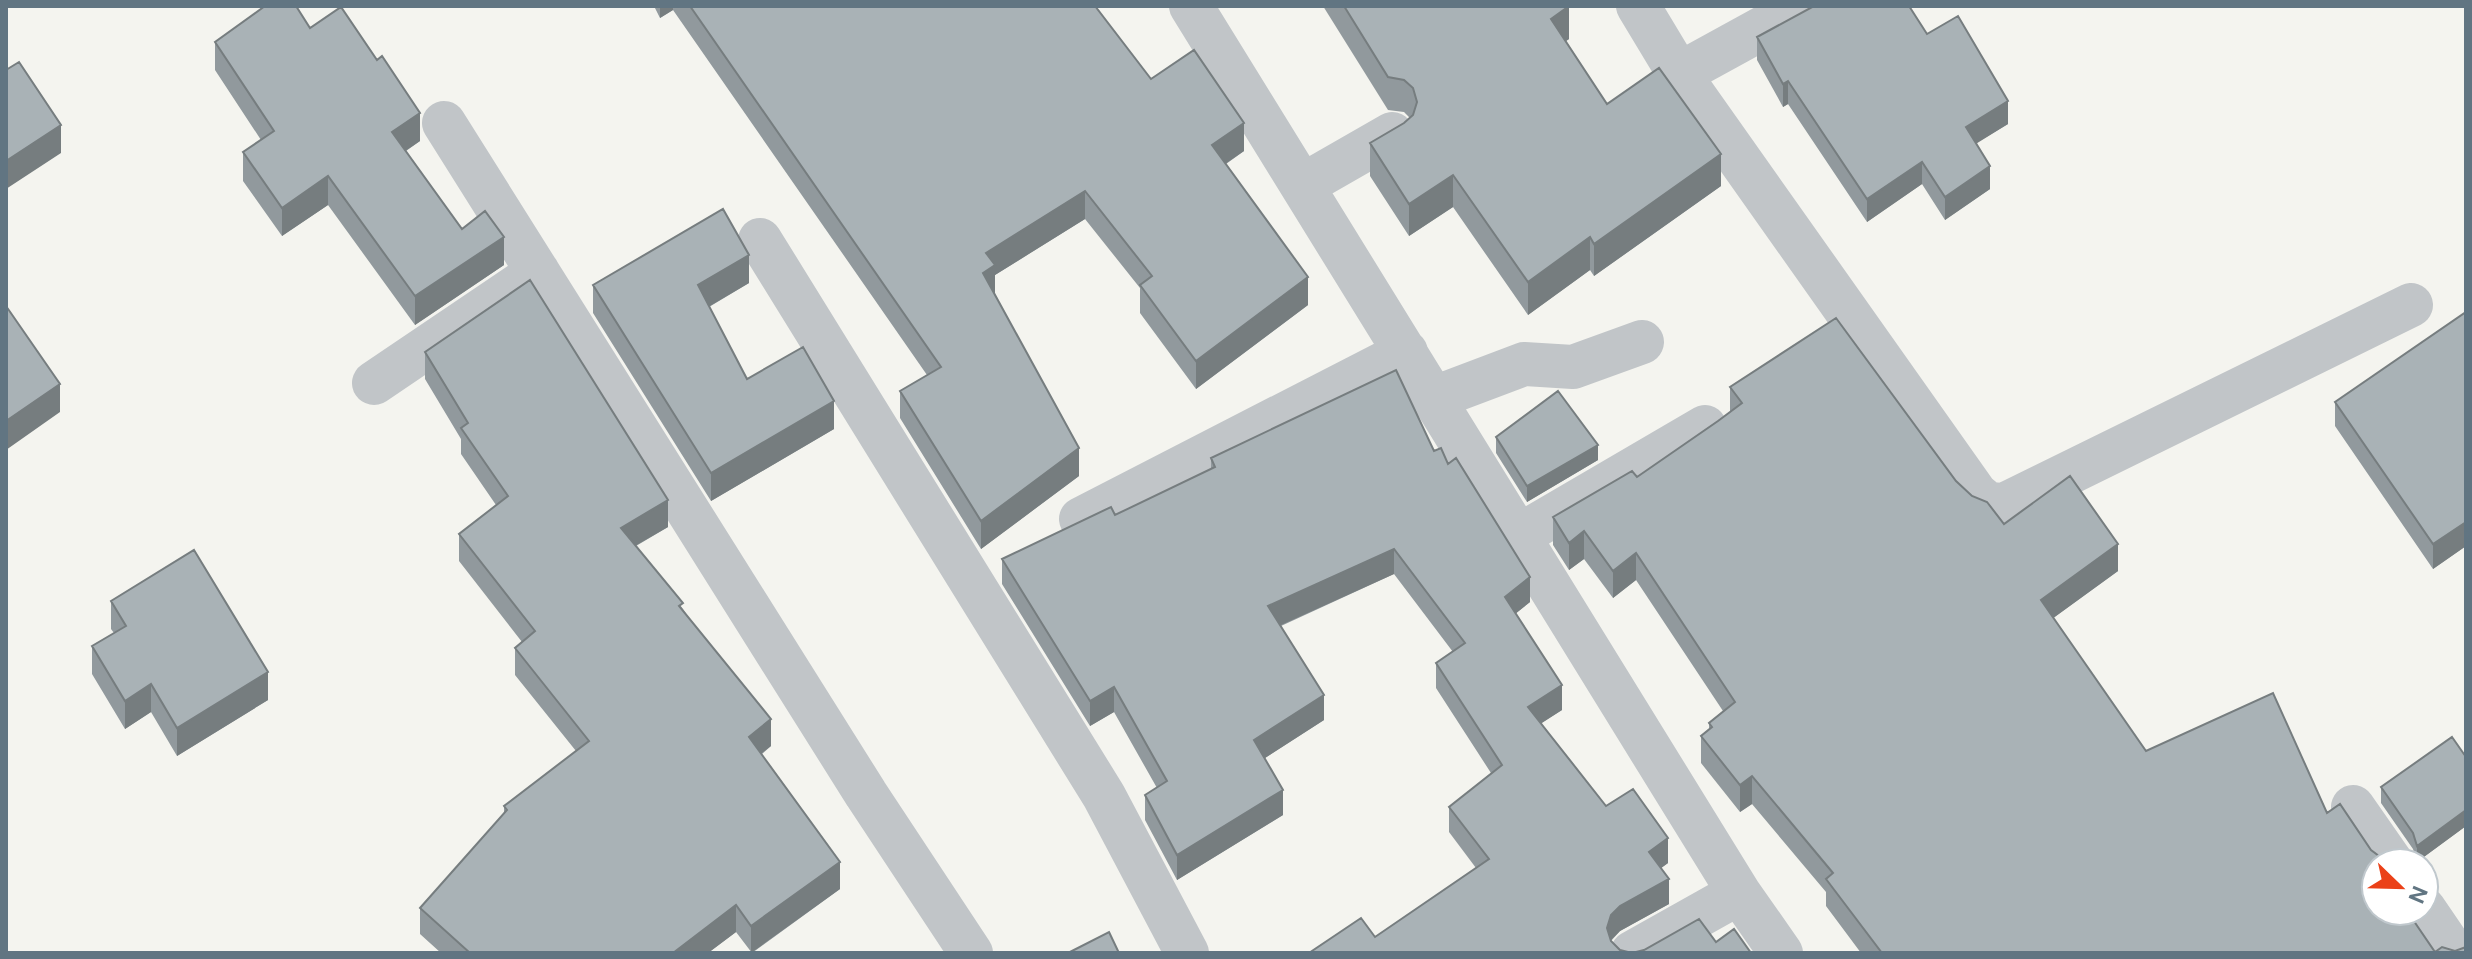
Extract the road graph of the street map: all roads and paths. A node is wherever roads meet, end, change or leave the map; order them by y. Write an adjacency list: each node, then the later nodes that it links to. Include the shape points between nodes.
1 (1191, 6): 7 (street)
2 (1638, 6): 4 (street)
3 (1803, 6): 4 (street)
4 (1679, 74): 10 (street, via 1988,504 2004,505)
5 (444, 123): 9 (street)
6 (1392, 134): 7 (street)
7 (1303, 185): 12 (street)
8 (760, 240): 23 (street, via 1096,783)
9 (538, 272): 13 (street); 22 (street)
10 (2411, 305)
11 (1642, 342): 14 (street, via 1573,367 1524,364)
12 (1406, 352): 14 (street); 16 (street)
13 (374, 383)
14 (1434, 398): 17 (street)
15 (1705, 427): 17 (street)
16 (1081, 519)
17 (1520, 535): 20 (street)
18 (2353, 807): 19 (street)
19 (2381, 847)
20 (1739, 893): 24 (street); 25 (street)
21 (2436, 927): 26 (street)
22 (971, 953)
23 (1187, 953)
24 (1632, 953)
25 (1781, 953)
26 (2454, 953)

